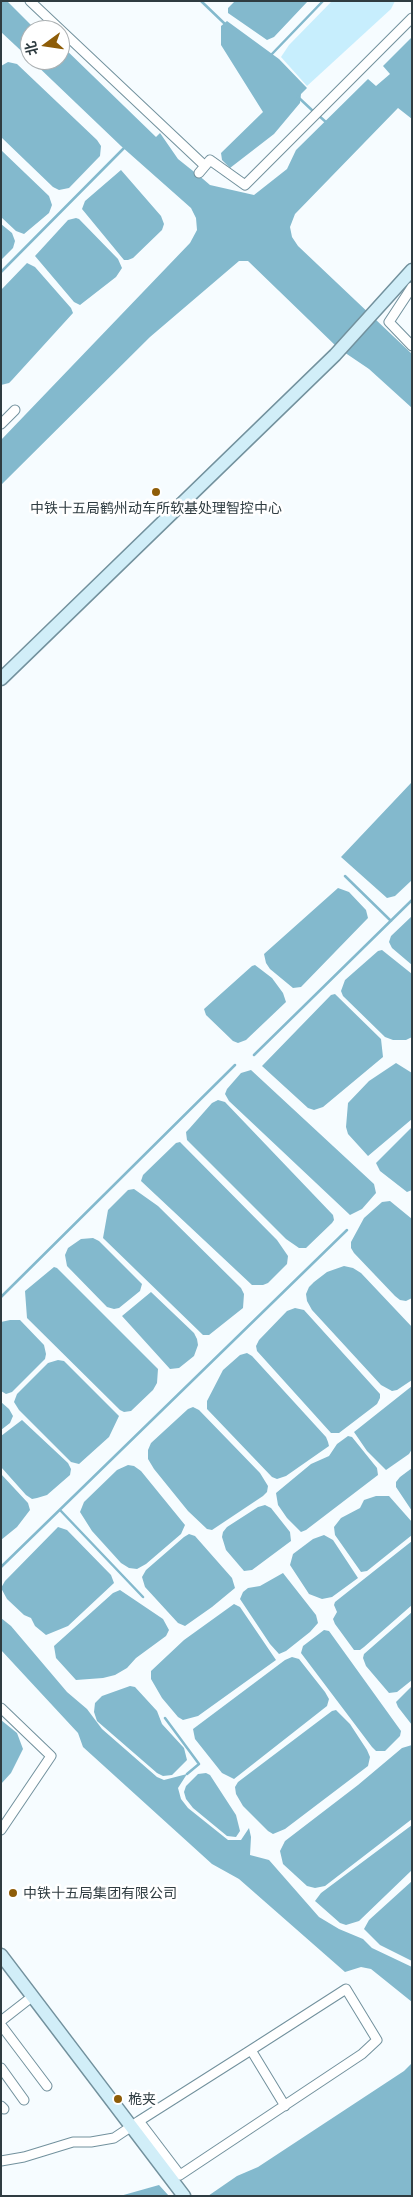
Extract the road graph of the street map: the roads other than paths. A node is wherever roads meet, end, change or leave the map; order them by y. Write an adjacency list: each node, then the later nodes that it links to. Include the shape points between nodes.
1 (30, 1): 2 (street, via 202,169 210,160 246,185)
2 (412, 18)
3 (412, 270): 8 (street, via 335,355)
4 (412, 287): 5 (street, via 389,322)
5 (412, 346)
6 (15, 410): 7 (street)
7 (1, 424)
8 (1, 679)
9 (1, 1708): 10 (street, via 51,1756)
10 (1, 1830)
11 (1, 1955): 12 (street)
12 (33, 1996): 13 (street); 20 (street)
13 (1, 2021)
14 (1, 2025): 17 (street)
15 (251, 2050): 19 (street); 19 (street, via 346,1990 377,2040 362,2054); 20 (street)
16 (1, 2068): 18 (street)
17 (47, 2086)
18 (24, 2100)
19 (285, 2106): 20 (street, via 180,2175)
20 (136, 2124): 21 (street, via 114,2138 73,2142); 22 (street)
21 (1, 2161)
22 (184, 2196)

